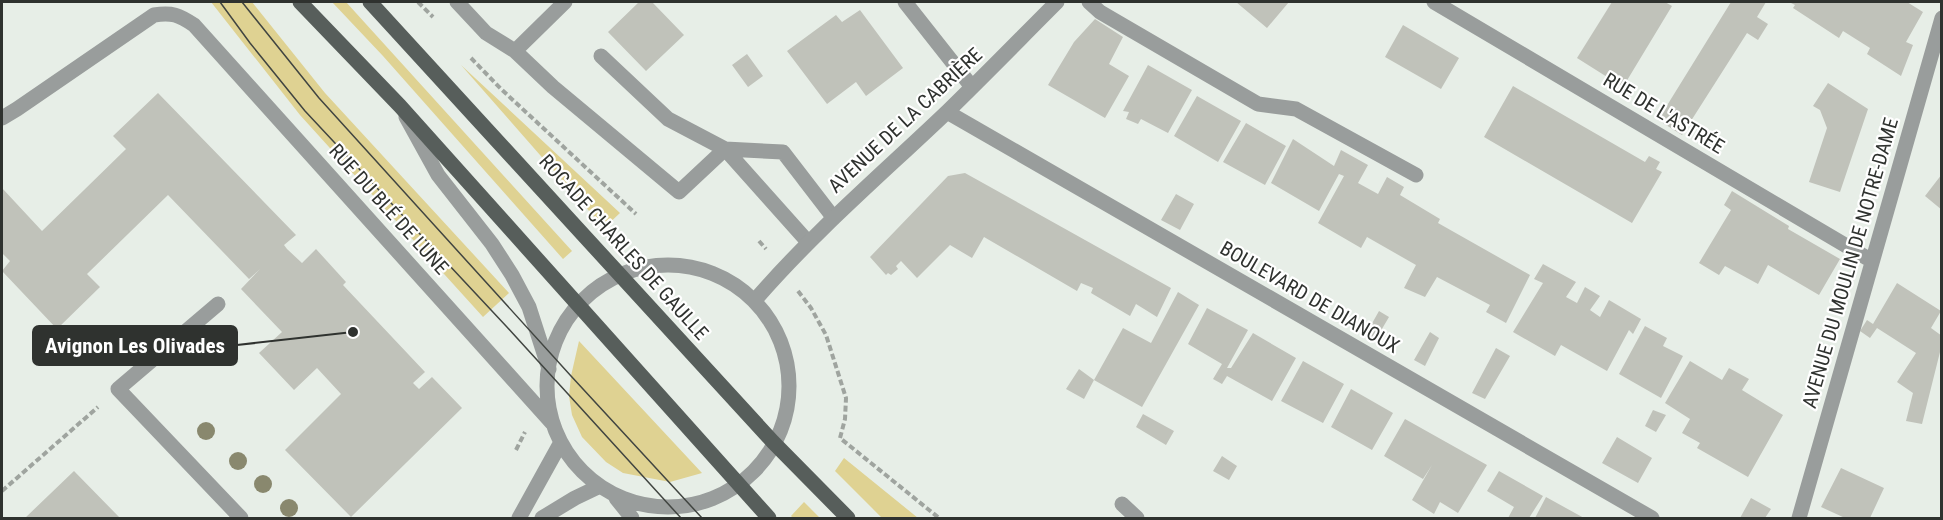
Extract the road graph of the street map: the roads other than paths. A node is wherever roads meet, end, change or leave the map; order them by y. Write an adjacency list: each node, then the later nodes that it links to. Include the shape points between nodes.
1 (300, 2): 13 (main road)
2 (370, 2): 21 (main road, ROCADE CHARLES DE GAULLE)
3 (458, 2): 10 (street, via 486,33)
4 (564, 2): 10 (street)
5 (904, 2): 12 (street)
6 (1057, 2): 12 (street, AVENUE DE LA CABRIÈRE)
7 (1089, 2): 17 (street, via 1258,104 1296,109)
8 (1434, 2): 20 (street, RUE DE L'ASTRÉE)
9 (1941, 18): 20 (street, AVENUE DU MOULIN DE NOTRE-DAME)
10 (515, 51): 16 (street, via 680,192)
11 (601, 56): 16 (street, via 668,119)
12 (972, 87): 14 (street, AVENUE DE LA CABRIÈRE)
13 (400, 106): 24 (main road); 25 (street, via 438,175 512,275 529,307)
14 (947, 112): 18 (street, AVENUE DE LA CABRIÈRE); 40 (street, BOULEVARD DE DIANOUX)
15 (2, 118): 26 (street, RUE DU BLÉ DE LUNE, via 154,15 169,13 182,17 194,25)
16 (725, 148): 18 (street, via 783,152); 19 (street)
17 (1416, 175)
18 (833, 217): 19 (street, AVENUE DE LA CABRIÈRE)
19 (808, 242): 22 (street, AVENUE DE LA CABRIÈRE)
20 (1872, 261): 41 (street, AVENUE DU MOULIN DE NOTRE-DAME)
21 (622, 277): 22 (street, via 646,267 679,262 704,266 733,279); 24 (street); 27 (main road, ROCADE CHARLES DE GAULLE)
22 (756, 299): 27 (street, via 776,328 786,359 788,387)
23 (218, 304): 33 (street, via 118,389)
24 (579, 306): 25 (street, via 562,329); 29 (main road)
25 (549, 369): 26 (street, via 547,400)
26 (552, 423): 28 (street)
27 (773, 442): 29 (street, via 759,464); 38 (main road, ROCADE CHARLES DE GAULLE)
28 (560, 444): 30 (street, via 581,473); 34 (street)
29 (739, 483): 31 (street, via 716,497 671,508 641,506); 37 (main road)
30 (598, 487): 31 (street); 35 (street)
31 (614, 496): 36 (street)
32 (1122, 504): 39 (street)
33 (241, 519)
34 (519, 519)
35 (542, 519)
36 (632, 519)
37 (769, 519)
38 (848, 519)
39 (1137, 519)
40 (1652, 519)
41 (1799, 519)

